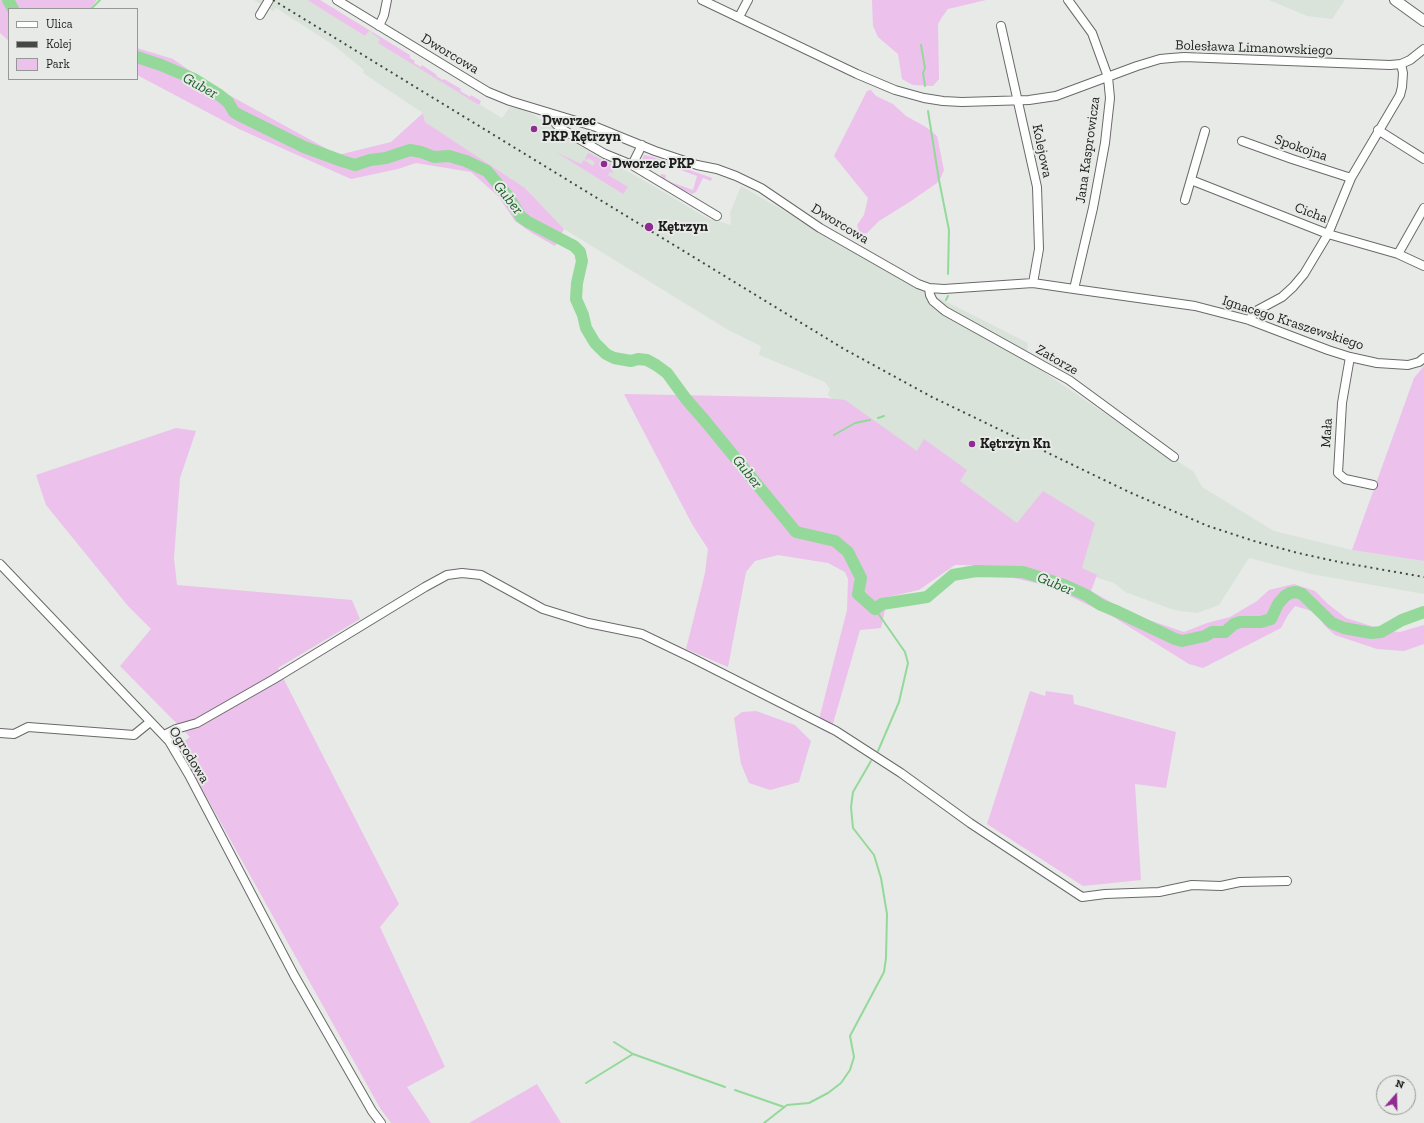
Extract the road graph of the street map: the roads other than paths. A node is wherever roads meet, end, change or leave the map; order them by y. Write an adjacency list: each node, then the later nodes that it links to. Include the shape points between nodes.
1 (269, 0): 8 (street)
2 (337, 0): 11 (street, Dworcowa)
3 (387, 0): 11 (street)
4 (702, 0): 9 (street, Bolesława Limanowskiego)
5 (748, 0): 9 (street)
6 (1068, 0): 15 (street, Jana Kasprowicza, via 1092,33)
7 (1398, 1): 10 (main road)
8 (260, 15)
9 (739, 17): 16 (street, Bolesława Limanowskiego, via 857,74 908,94 943,101)
10 (1424, 21)
11 (379, 26): 17 (street, Dworcowa, via 488,92)
12 (1001, 26): 16 (street, Kolejowa)
13 (1424, 49): 14 (street)
14 (1400, 64): 15 (street, Bolesława Limanowskiego, via 1378,66 1184,57 1149,62); 18 (street, via 1400,95)
15 (1108, 77): 16 (street, Bolesława Limanowskiego, via 1056,96); 34 (street, Jana Kasprowicza, via 1110,98 1105,143)
16 (1017, 100): 32 (street, Kolejowa, via 1037,187 1038,249)
17 (556, 114): 21 (street, Dworcowa); 23 (street, via 556,124 560,128 605,154)
18 (1378, 130): 22 (street); 24 (street)
19 (1205, 131): 25 (street)
20 (1242, 141): 24 (street, Spokojna)
21 (642, 145): 23 (street); 33 (street, Dworcowa, via 736,176 761,188 820,228)
22 (1424, 159)
23 (632, 165): 28 (street)
24 (1351, 178): 29 (street)
25 (1191, 180): 26 (street); 29 (street, Cicha)
26 (1185, 200)
27 (1424, 208): 30 (street)
28 (717, 216)
29 (1328, 234): 30 (street, Cicha); 35 (street, via 1294,287 1282,297 1256,311)
30 (1398, 254): 31 (street, Cicha)
31 (1424, 266)
32 (1033, 283): 33 (street, Dworcowa); 34 (street, Ignacego Kraszewskiego)
33 (929, 288): 38 (street, Zatorze, via 933,301 945,311 1068,380)
34 (1074, 289): 35 (street, Ignacego Kraszewskiego, via 1195,306)
35 (1249, 320): 36 (street, Ignacego Kraszewskiego)
36 (1350, 357): 37 (street, Ignacego Kraszewskiego, via 1402,365 1415,363); 39 (street, Mała, via 1342,403 1338,473 1345,480)
37 (1424, 358)
38 (1174, 457)
39 (1373, 485)
40 (0, 564): 41 (street, Ogrodowa)
41 (150, 722): 42 (street, via 134,735 28,727 14,734); 43 (street, Ogrodowa)
42 (0, 733)
43 (164, 735): 44 (street, via 197,723 447,575 481,575 543,609 588,623 642,634 836,732 1082,896 1159,892 1192,885 1221,886 1240,882); 45 (street, Ogrodowa, via 188,775 294,976)
44 (1287, 881)
45 (381, 1123)

